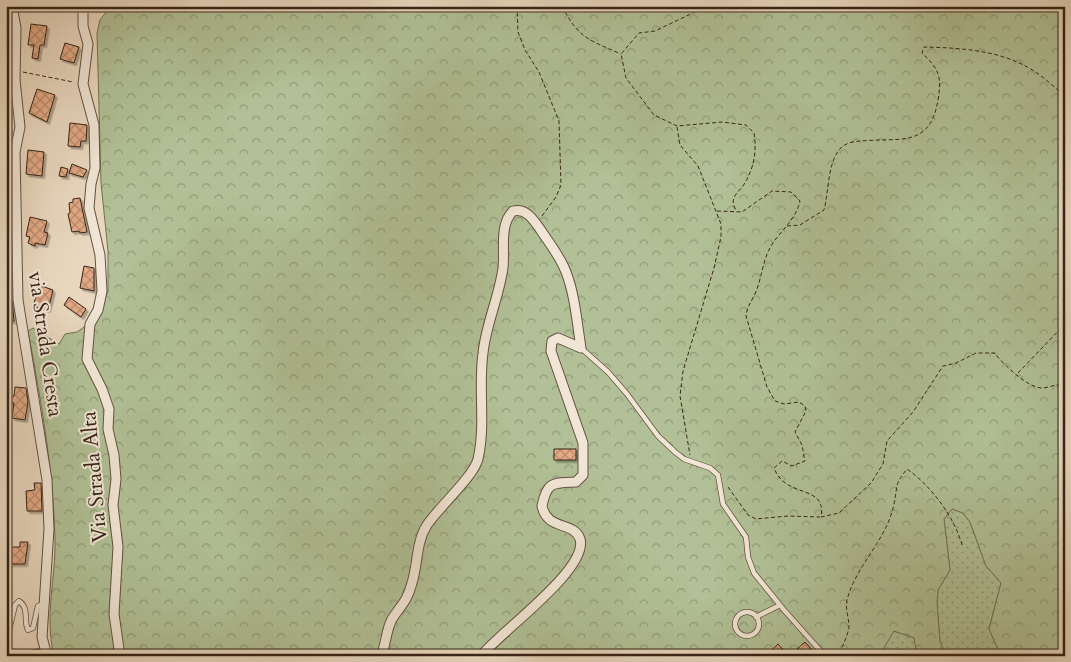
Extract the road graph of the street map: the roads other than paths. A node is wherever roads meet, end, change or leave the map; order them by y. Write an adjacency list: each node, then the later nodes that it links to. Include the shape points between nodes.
1 (12, 6): 4 (street, via Strada Cresta, via 16,28 15,70 20,127 15,152 18,300 47,480 49,529)
2 (83, 6): 9 (street, Via Strada Alta, via 83,26 88,44 83,84 94,125 95,168 89,208 100,255 102,291 98,310 90,324 87,359 108,409 108,429 114,455 116,480 113,504 118,547 114,614)
3 (581, 348): 5 (lane, via 608,372 658,436 675,452 718,475 723,504 746,537 748,558 754,572); 10 (street, via 566,272 529,215 513,210 504,223 502,271 482,356 483,432 478,462 425,527 412,584 405,603 392,620); 11 (street, via 558,338 552,341 550,351 584,443 583,475 576,482 549,486 542,506 549,520 571,529 579,537 581,545 574,564 553,589)
4 (45, 604): 7 (lane, via 38,606 34,628 28,630 24,605 20,601 15,605); 8 (street, via Strada Cresta, via 42,637)
5 (780, 605): 6 (lane); 12 (lane)
6 (756, 617): 6 (lane, via 760,624 757,631 747,637 738,634 735,617 748,610)
7 (6, 643)
8 (47, 656)
9 (120, 656)
10 (381, 656)
11 (481, 656)
12 (825, 656)

